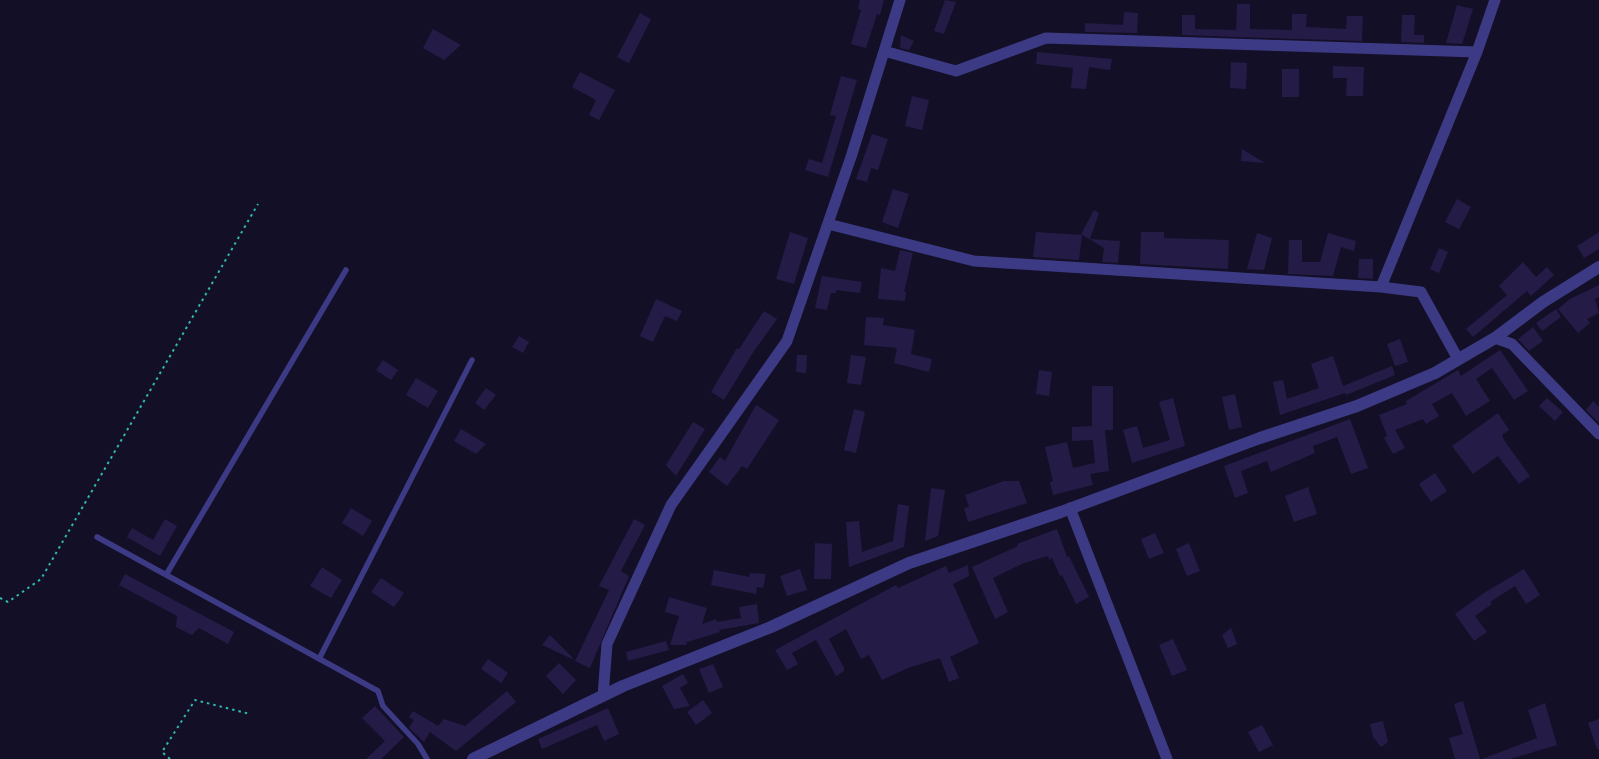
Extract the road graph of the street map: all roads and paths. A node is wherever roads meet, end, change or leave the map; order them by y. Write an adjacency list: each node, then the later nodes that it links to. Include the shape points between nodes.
1 (900, 0): 3 (street)
2 (1495, 0): 4 (street)
3 (884, 51): 4 (street, via 956,71 1046,38); 6 (street)
4 (1477, 52): 9 (street)
5 (258, 204): 17 (path, via 41,579 8,602)
6 (828, 224): 9 (street, via 974,261); 19 (street, via 787,341 671,505 606,644)
7 (1599, 267): 10 (street, via 1543,302)
8 (346, 270): 16 (lane)
9 (1381, 286): 11 (street, via 1420,292)
10 (1495, 338): 11 (street); 13 (street, via 1512,344)
11 (1458, 359): 14 (street, via 1435,373 1357,406)
12 (472, 360): 18 (lane)
13 (1599, 434)
14 (1070, 508): 19 (street, via 909,562 771,627); 24 (street)
15 (97, 537): 16 (lane)
16 (166, 575): 18 (lane)
17 (0, 598)
18 (319, 658): 22 (lane, via 378,691 383,706 418,744)
19 (603, 696): 23 (street)
20 (250, 714): 21 (path, via 195,700 162,752)
21 (170, 759)
22 (427, 759)
23 (473, 759)
24 (1167, 759)

